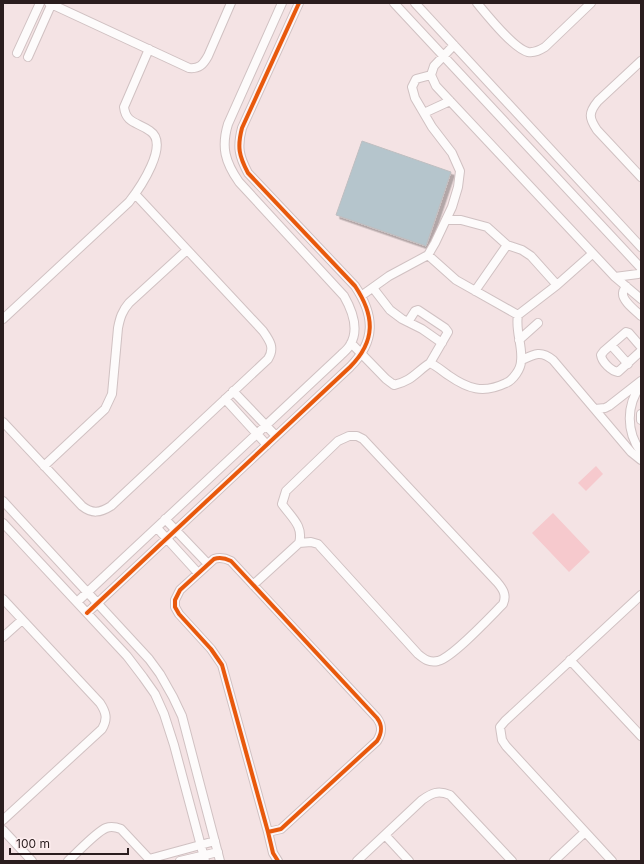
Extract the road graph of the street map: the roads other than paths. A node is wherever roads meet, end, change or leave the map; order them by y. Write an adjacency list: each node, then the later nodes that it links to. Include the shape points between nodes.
1 (40, 3): 12 (street)
2 (51, 3): 11 (street); 14 (street)
3 (231, 3): 11 (street, via 208,56 200,67 189,68)
4 (282, 3): 22 (street, via 234,107 224,136 230,169)
5 (298, 3): 21 (street, via 247,116 239,140 242,162)
6 (394, 3): 13 (street)
7 (415, 3): 10 (street)
8 (476, 3): 9 (street, via 514,44 527,52 534,52 545,46)
9 (591, 3)
10 (454, 45): 13 (street); 25 (street)
11 (149, 49): 20 (street, via 124,107 124,112 131,122 150,131 158,146 143,182)
12 (17, 53)
13 (444, 56): 16 (street, via 434,66); 29 (street)
14 (28, 58)
15 (641, 61): 19 (street, via 598,101 590,115 591,122 597,130)
16 (431, 75): 17 (street, via 436,86); 18 (street, via 416,79 412,87)
17 (450, 101): 18 (street); 27 (street)
18 (424, 113): 23 (street, via 452,153 460,171 458,187)
19 (641, 178)
20 (135, 194): 26 (street); 40 (street)
21 (273, 198): 22 (street); 36 (street)
22 (262, 206): 44 (street, via 344,296 354,319)
23 (446, 220): 24 (street, via 461,220 487,227); 28 (street)
24 (507, 245): 32 (street, via 531,256); 35 (street)
25 (641, 247)
26 (187, 250): 55 (street, via 263,331 272,347 268,359); 67 (street, via 124,309 118,328 110,399 105,408)
27 (592, 254): 31 (street); 32 (street)
28 (428, 255): 34 (street, via 389,276); 35 (street, via 456,280)
29 (641, 268)
30 (641, 272): 31 (street)
31 (615, 277): 33 (street)
32 (557, 285): 38 (street)
33 (626, 286): 37 (street); 39 (street, via 624,297)
34 (373, 288): 36 (street); 41 (street, via 390,310)
35 (475, 291): 38 (street)
36 (362, 296): 49 (street, via 369,312 370,326 368,339)
37 (641, 299)
38 (518, 315): 43 (street)
39 (641, 316)
40 (3, 319)
41 (408, 322): 45 (street); 45 (street, via 415,311 427,315 446,328 448,332)
42 (538, 323): 43 (street)
43 (519, 340): 50 (street)
44 (351, 343): 49 (street); 61 (street, via 342,355)
45 (442, 343): 51 (street)
46 (611, 345): 47 (street, via 627,332); 52 (street); 52 (street, via 601,355 604,362 615,372)
47 (641, 347)
48 (641, 351): 52 (street)
49 (361, 354): 51 (street, via 394,385 412,378); 63 (street)
50 (522, 360): 51 (street, via 520,368 510,381 484,390 454,380); 57 (street, via 537,354 553,360)
51 (430, 363)
52 (628, 364)
53 (641, 381): 57 (street, via 609,406)
54 (641, 385): 65 (street, via 633,400 630,414 633,440)
55 (233, 391): 56 (street); 61 (street)
56 (225, 399): 62 (street); 67 (street, via 104,510 87,510)
57 (594, 409): 66 (street)
58 (641, 414): 59 (street)
59 (641, 420)
60 (3, 422): 67 (street)
61 (266, 426): 62 (street); 63 (street)
62 (257, 434): 64 (street); 69 (street)
63 (276, 436): 64 (street)
64 (267, 445): 72 (street)
65 (641, 452)
66 (641, 460)
67 (44, 466)
68 (3, 501): 78 (street)
69 (166, 520): 71 (street); 72 (street)
70 (3, 523): 81 (street)
71 (157, 528): 73 (street); 78 (street)
72 (175, 530): 73 (street); 75 (street)
73 (167, 538): 76 (street); 82 (street)
74 (299, 543): 74 (street, via 318,544 425,660 438,661 452,654 503,604 505,599 503,589 497,582 363,439 357,436 349,436 338,441 286,491 282,504 300,529); 77 (street)
75 (208, 564): 76 (street); 77 (street, via 214,559 227,559)
76 (198, 573): 90 (street, via 180,590 175,607 222,665)
77 (253, 585): 90 (street, via 381,723 381,734 377,741 281,829)
78 (88, 592): 81 (street); 82 (street)
79 (641, 595): 86 (street)
80 (3, 599): 84 (street)
81 (77, 602): 83 (street)
82 (98, 603): 83 (street); 93 (street, via 149,659 173,697 182,716)
83 (87, 613): 94 (street, via 127,656 155,694 174,745)
84 (22, 620): 85 (street); 88 (street, via 100,703 106,718 102,729)
85 (3, 638)
86 (570, 660): 87 (street); 91 (street, via 500,727 502,740 506,746)
87 (641, 736)
88 (3, 820)
89 (3, 830): 98 (street)
90 (268, 832): 102 (street, via 273,853)
91 (586, 832): 106 (street); 107 (street)
92 (385, 835): 103 (street); 104 (street); 105 (street, via 431,794 442,792 450,794)
93 (215, 841): 94 (street); 95 (street)
94 (201, 845): 96 (street); 97 (street)
95 (218, 852): 96 (street); 101 (street)
96 (204, 858): 100 (street)
97 (150, 860): 99 (street, via 121,829 107,827)
98 (32, 861)
99 (68, 861)
100 (180, 861)
101 (220, 861)
102 (278, 861)
103 (357, 861)
104 (409, 861)
105 (512, 861)
106 (554, 861)
107 (612, 861)

